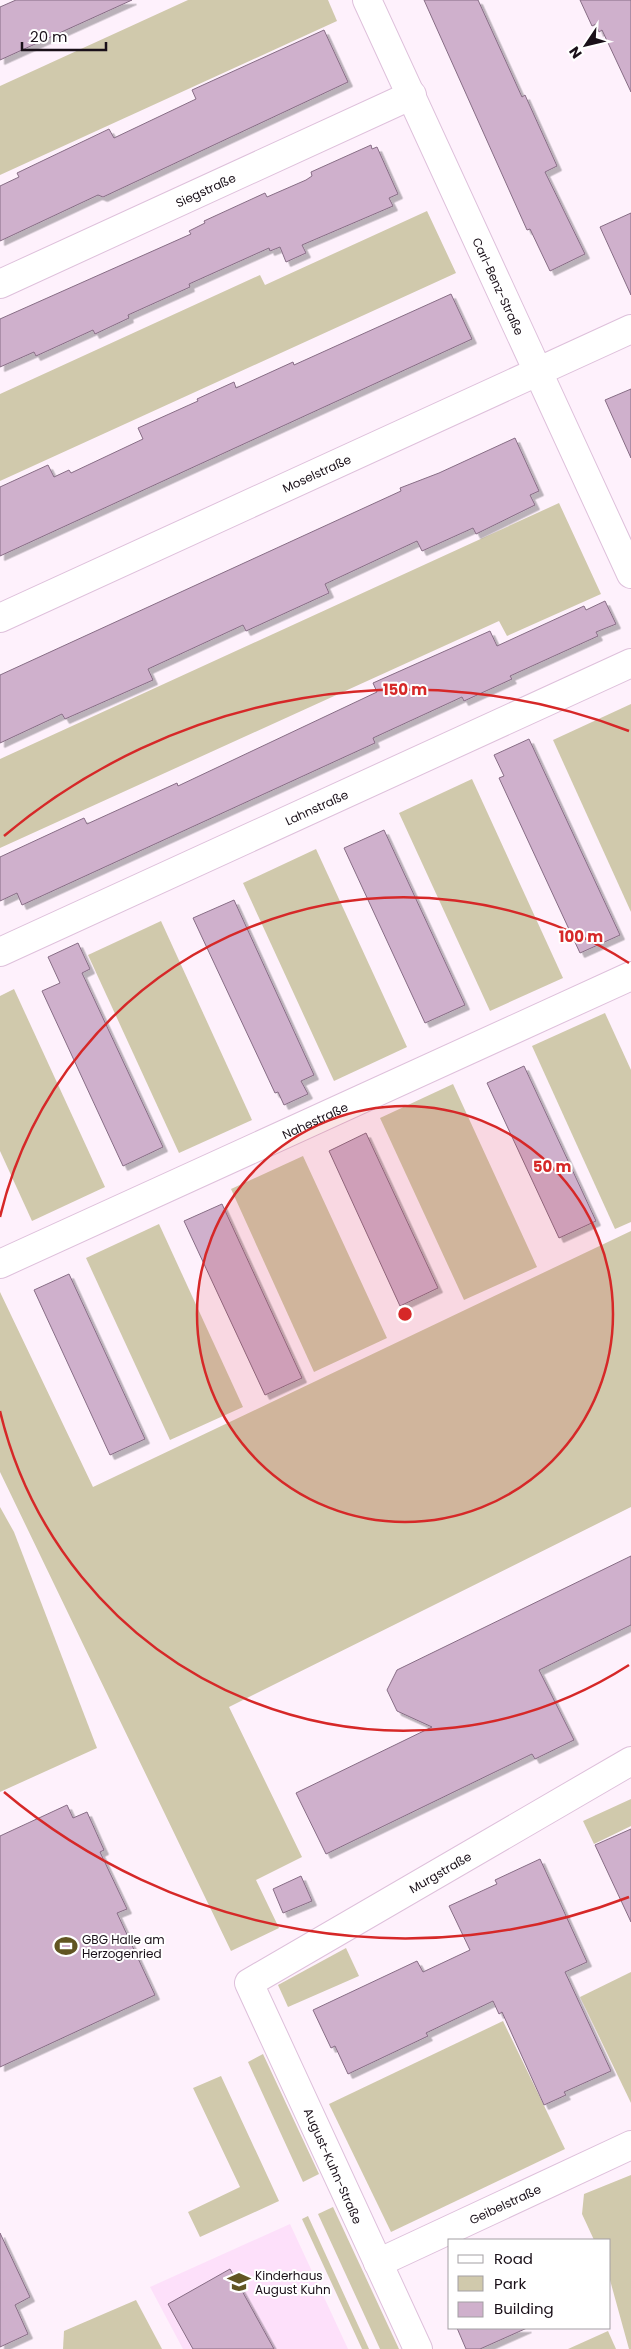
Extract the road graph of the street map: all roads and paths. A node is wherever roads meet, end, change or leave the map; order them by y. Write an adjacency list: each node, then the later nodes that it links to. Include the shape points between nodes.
1 (367, 0): 2 (street, Carl-Benz-Straße)
2 (412, 96): 3 (street, Siegstraße); 5 (street, Carl-Benz-Straße)
3 (0, 284)
4 (631, 329): 5 (street, Moselstraße)
5 (538, 372): 6 (street, Carl-Benz-Straße); 7 (street, Moselstraße)
6 (631, 574)
7 (0, 618)
8 (631, 663): 9 (street, Lahnstraße)
9 (0, 952)
10 (631, 976): 11 (street, Nahestraße)
11 (0, 1264)
12 (631, 1761): 13 (street, Murgstraße)
13 (249, 1982): 15 (street, August-Kuhn-Straße)
14 (631, 2145): 15 (street, Geibelstraße)
15 (378, 2263): 16 (street, August-Kuhn-Straße)
16 (418, 2349)

